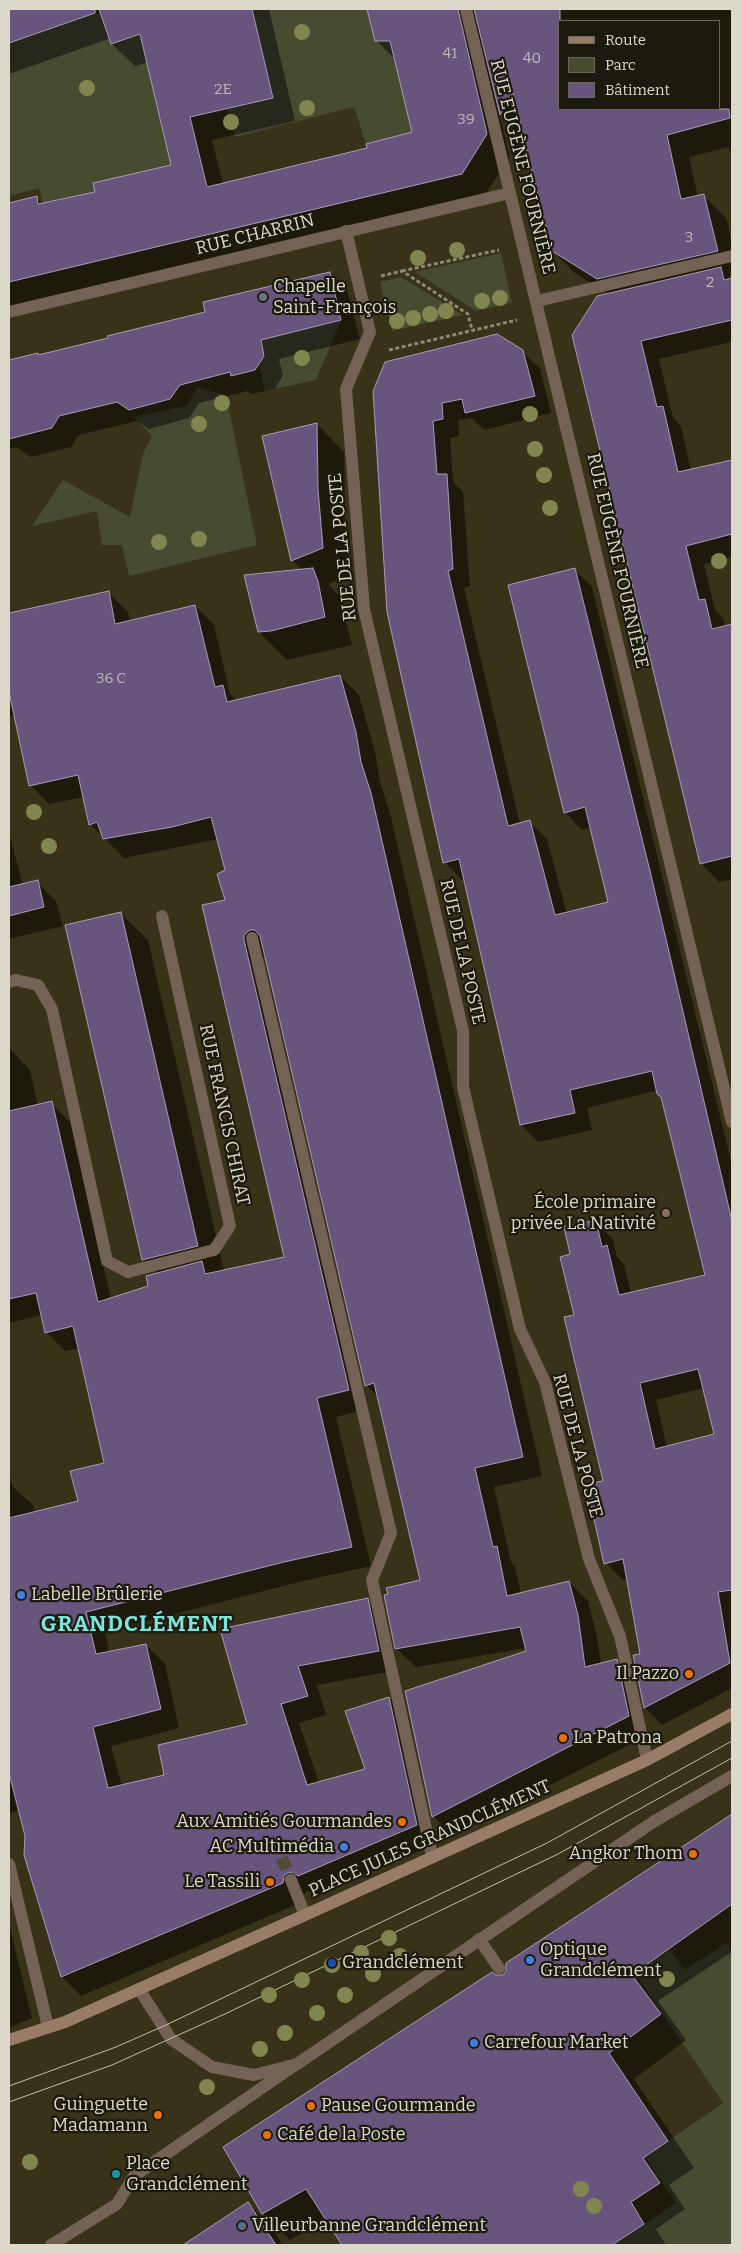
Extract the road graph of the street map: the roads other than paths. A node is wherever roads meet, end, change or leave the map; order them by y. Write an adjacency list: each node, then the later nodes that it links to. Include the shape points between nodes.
1 (466, 9): 2 (street, RUE EUGÈNE FOURNIÈRE)
2 (510, 192): 3 (street, RUE CHARRIN); 5 (street, RUE EUGÈNE FOURNIÈRE)
3 (346, 230): 6 (street, RUE CHARRIN); 12 (street, RUE DE LA POSTE, via 370,332 346,389 364,610 463,1031 463,1088 520,1329 545,1382 589,1560 620,1636)
4 (732, 256): 5 (street)
5 (537, 301): 10 (street, RUE EUGÈNE FOURNIÈRE)
6 (9, 312)
7 (162, 916): 9 (street, RUE FRANCIS CHIRAT, via 230,1226 214,1250 128,1272 106,1262 52,1009 38,985 16,980)
8 (252, 938): 14 (street, via 390,1533 372,1580)
9 (9, 982)
10 (732, 1122)
11 (732, 1714): 12 (main road, PLACE JULES GRANDCLÉMENT)
12 (646, 1760): 14 (main road, PLACE JULES GRANDCLÉMENT)
13 (732, 1776): 18 (street, via 653,1822)
14 (432, 1856): 17 (main road, PLACE JULES GRANDCLÉMENT)
15 (9, 1864): 21 (street)
16 (291, 1880): 17 (street)
17 (305, 1915): 20 (main road, PLACE JULES GRANDCLÉMENT)
18 (479, 1939): 19 (street); 23 (street)
19 (499, 1968)
20 (139, 1989): 21 (main road, PLACE JULES GRANDCLÉMENT); 23 (street, via 171,2039 212,2067 254,2075)
21 (48, 2027): 22 (main road, PLACE JULES GRANDCLÉMENT)
22 (9, 2040)
23 (297, 2064): 24 (street, via 134,2176 117,2204)
24 (51, 2245)

